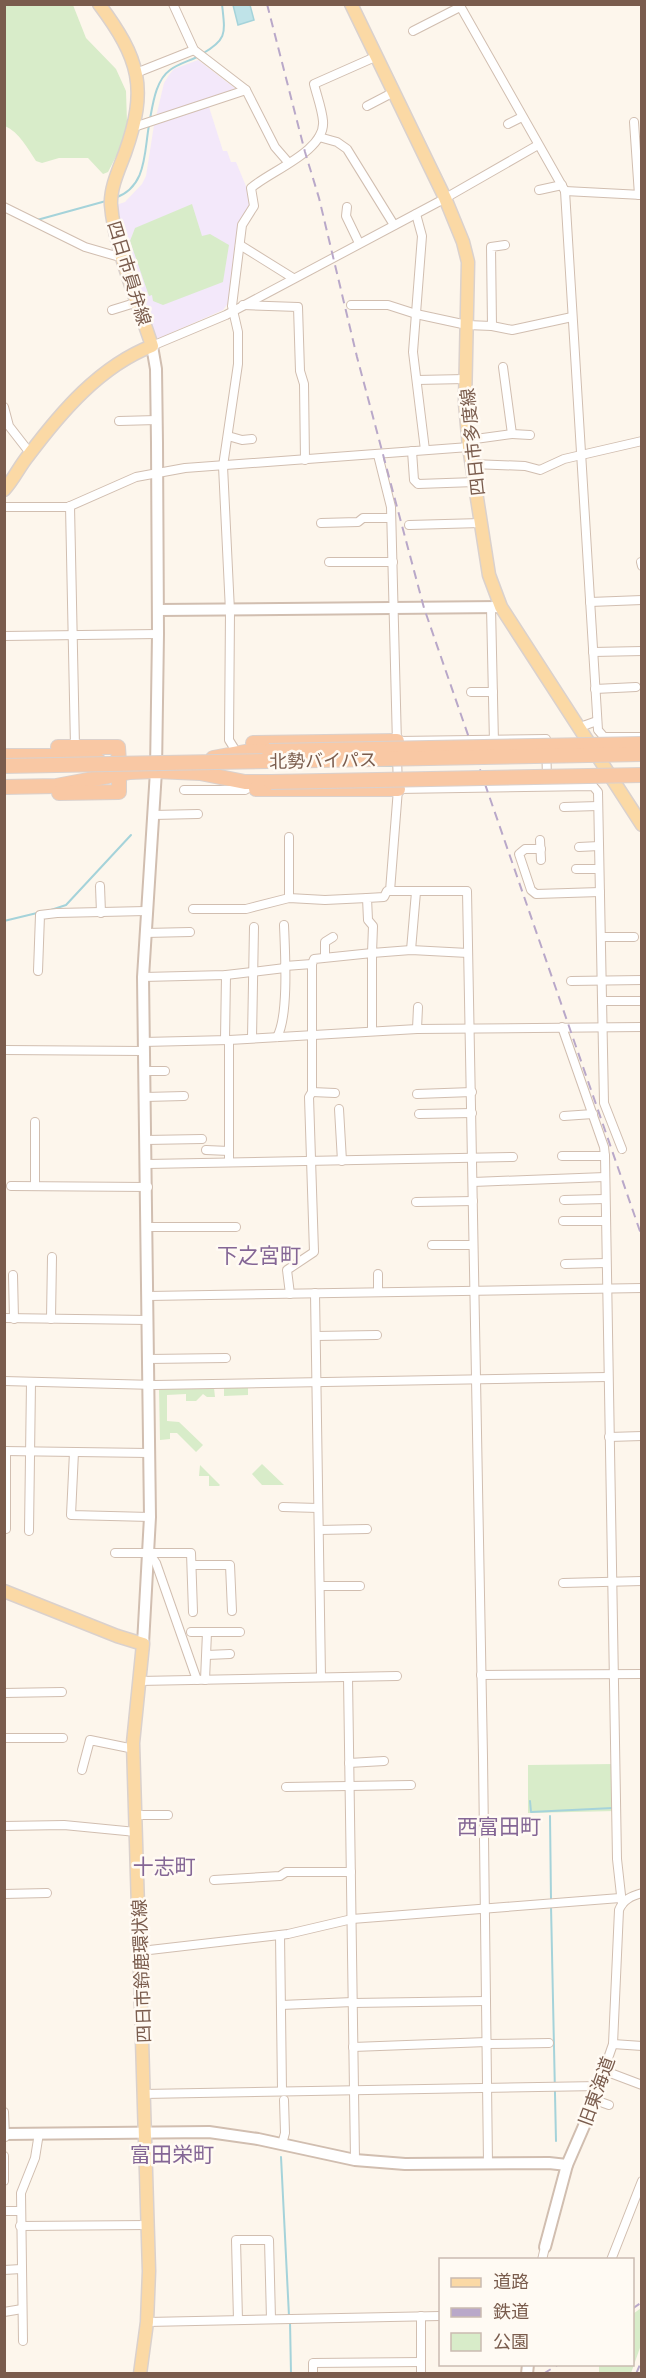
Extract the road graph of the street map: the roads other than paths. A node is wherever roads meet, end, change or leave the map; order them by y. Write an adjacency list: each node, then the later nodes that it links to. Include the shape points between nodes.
1 (99, 4): 8 (main road, 四日市員弁線, via 127,46)
2 (173, 4): 6 (street)
3 (351, 4): 7 (main road, 四日市多度線)
4 (459, 6): 5 (street); 12 (street)
5 (413, 31)
6 (195, 51): 8 (street); 9 (street)
7 (375, 57): 10 (main road, 四日市多度線); 16 (street, via 314,84 324,122)
8 (136, 73): 15 (main road, 四日市員弁線)
9 (246, 90): 15 (street); 18 (street, via 275,147)
10 (392, 93): 11 (street); 22 (main road, 四日市多度線)
11 (367, 106)
12 (522, 117): 14 (street); 17 (street)
13 (634, 122): 21 (street)
14 (508, 124)
15 (140, 125): 30 (main road, 四日市員弁線, via 112,197)
16 (319, 137): 18 (street, via 312,147); 26 (street, via 346,149)
17 (538, 145): 19 (street); 22 (street)
18 (288, 162): 28 (street, via 251,188 254,206 243,220)
19 (564, 188): 20 (street); 21 (street); 38 (street)
20 (539, 190)
21 (640, 195)
22 (445, 198): 25 (street); 39 (main road, 四日市多度線, via 468,262)
23 (4, 207): 30 (street, via 85,247)
24 (347, 207): 27 (street, via 346,216)
25 (416, 214): 26 (street); 37 (street, via 422,236)
26 (394, 225): 27 (street)
27 (359, 243): 31 (street)
28 (240, 245): 31 (street); 36 (street)
29 (505, 245): 40 (street, via 491,247)
30 (123, 258): 32 (main road, 四日市員弁線)
31 (293, 278): 33 (street)
32 (138, 302): 35 (street); 41 (main road, 四日市員弁線)
33 (243, 305): 36 (street); 59 (street, via 298,307)
34 (351, 305): 37 (street, via 388,305)
35 (112, 310)
36 (232, 311): 41 (street); 50 (street, via 238,332 238,364)
37 (416, 314): 39 (street); 44 (street, via 413,352)
38 (572, 317): 40 (street, via 512,330); 58 (street)
39 (467, 325): 40 (street); 43 (main road, 四日市多度線)
40 (492, 326)
41 (152, 346): 46 (street); 56 (main road, 四日市員弁線, via 130,354 104,372)
42 (503, 366): 48 (street)
43 (465, 379): 44 (street); 53 (main road, 四日市多度線)
44 (417, 380): 54 (street)
45 (4, 407): 56 (street, via 9,426)
46 (157, 420): 47 (street); 62 (street)
47 (119, 421)
48 (512, 434): 49 (street); 53 (street)
49 (530, 435)
50 (228, 436): 51 (street); 61 (street)
51 (252, 439)
52 (642, 441): 58 (street)
53 (469, 444): 54 (street); 60 (main road, 四日市多度線)
54 (425, 450): 55 (street)
55 (412, 451): 57 (street); 63 (street, via 414,480 418,484)
56 (30, 453): 64 (main road, 四日市員弁線)
57 (378, 455): 59 (street); 67 (street)
58 (581, 455): 60 (street, via 540,470); 76 (street)
59 (305, 460): 61 (street)
60 (472, 465): 63 (main road, 四日市多度線)
61 (223, 466): 62 (street); 80 (street)
62 (156, 473): 65 (street, via 136,477); 79 (street)
63 (475, 482): 69 (main road, 四日市多度線)
64 (4, 490)
65 (70, 506): 66 (street); 82 (street)
66 (4, 507)
67 (391, 518): 68 (street); 72 (street)
68 (321, 523)
69 (481, 523): 70 (street); 77 (main road, 四日市多度線)
70 (410, 525)
71 (329, 562): 72 (street)
72 (393, 562): 78 (street)
73 (641, 562): 74 (street)
74 (642, 566)
75 (642, 600): 76 (street)
76 (590, 602): 85 (street)
77 (496, 607): 78 (street); 89 (street); 91 (main road, 四日市多度線)
78 (395, 608): 80 (street); 94 (street)
79 (158, 610): 80 (street); 81 (street)
80 (230, 610): 98 (street, via 229,740)
81 (158, 634): 82 (street); 107 (street)
82 (72, 635): 83 (street); 96 (street)
83 (4, 636)
84 (642, 651): 85 (street)
85 (593, 652): 87 (street)
86 (636, 687): 87 (street)
87 (595, 689): 90 (street)
88 (471, 692): 89 (street)
89 (493, 692): 93 (street)
90 (597, 721): 91 (street); 92 (street, via 604,737)
91 (580, 727): 105 (main road, 四日市多度線)
92 (642, 736)
93 (494, 739): 94 (street); 104 (street, via 546,739); 113 (street)
94 (397, 741): 98 (highway, via 257,742); 114 (street)
95 (642, 744): 102 (highway, bridge, via 269,751)
96 (75, 747): 99 (highway); 108 (highway, via 118,747)
97 (4, 748): 99 (highway)
98 (234, 748): 102 (highway)
99 (25, 752): 101 (highway); 108 (highway); 115 (highway)
100 (642, 754): 106 (highway, 北勢バイパス, bridge)
101 (4, 756)
102 (222, 757): 107 (highway)
103 (642, 760): 105 (street)
104 (547, 761): 105 (street); 111 (street)
105 (601, 761): 122 (main road, 四日市多度線)
106 (4, 766)
107 (156, 766): 108 (highway); 110 (highway); 121 (street)
108 (119, 768): 115 (highway, via 56,786)
109 (642, 775): 110 (highway, bridge)
110 (247, 784): 114 (highway, via 264,790); 116 (street, via 245,790)
111 (547, 786): 113 (street); 118 (street, via 593,786 598,792)
112 (4, 787): 115 (highway)
113 (500, 787): 114 (street)
114 (398, 789): 132 (street)
115 (25, 790): 117 (highway)
116 (184, 790)
117 (4, 794)
118 (598, 806): 119 (street); 125 (street)
119 (564, 807)
120 (198, 814): 121 (street)
121 (153, 815): 138 (street)
122 (642, 825)
123 (289, 837): 135 (street)
124 (540, 840): 127 (street)
125 (598, 846): 126 (street); 130 (street)
126 (579, 847)
127 (541, 849): 128 (street); 134 (street, via 525,849 519,854 531,890 536,894)
128 (542, 860)
129 (576, 869): 130 (street)
130 (599, 869): 134 (street)
131 (100, 886): 139 (street)
132 (390, 891): 133 (street); 136 (street, via 384,897)
133 (416, 892): 147 (street); 149 (street, via 467,891)
134 (600, 892): 145 (street)
135 (289, 897): 136 (street); 137 (street, via 246,909)
136 (367, 898): 148 (street, via 368,920 373,926)
137 (193, 909)
138 (146, 911): 139 (street); 143 (street)
139 (102, 913): 153 (street, via 40,915)
140 (284, 925): 152 (street)
141 (254, 927): 154 (street)
142 (190, 932): 143 (street)
143 (146, 933): 156 (street)
144 (333, 937): 150 (street, via 325,942)
145 (601, 937): 146 (street); 157 (street)
146 (634, 937)
147 (411, 950): 148 (street); 149 (street)
148 (372, 952): 150 (street); 168 (street)
149 (468, 953): 167 (street)
150 (325, 957): 151 (street, via 314,959)
151 (312, 964): 152 (street); 169 (street)
152 (285, 967): 154 (street); 170 (street, via 282,1026)
153 (38, 971)
154 (253, 971): 155 (street); 171 (street)
155 (226, 975): 156 (street); 172 (street)
156 (143, 977): 173 (street)
157 (602, 980): 158 (street); 159 (street); 160 (street)
158 (642, 980)
159 (571, 981)
160 (602, 1001): 161 (street); 163 (street)
161 (640, 1001)
162 (418, 1007): 166 (street)
163 (603, 1026): 164 (street); 165 (street); 191 (street, via 604,1102)
164 (562, 1027): 167 (street); 186 (street, 旧東海道)
165 (642, 1027)
166 (417, 1029): 167 (street); 168 (street)
167 (471, 1029): 178 (street)
168 (372, 1030): 169 (street)
169 (310, 1034): 170 (street); 177 (street)
170 (277, 1037): 171 (street)
171 (252, 1038): 172 (street)
172 (227, 1040): 173 (street); 193 (street)
173 (143, 1046): 174 (street); 175 (street)
174 (4, 1050)
175 (144, 1071): 176 (street); 182 (street)
176 (165, 1071)
177 (312, 1092): 179 (street); 200 (street)
178 (472, 1092): 180 (street); 184 (street)
179 (334, 1093)
180 (417, 1094)
181 (184, 1096): 182 (street)
182 (145, 1097): 190 (street)
183 (339, 1109): 198 (street)
184 (472, 1113): 185 (street); 197 (street)
185 (419, 1114)
186 (592, 1114): 187 (street); 195 (street, 旧東海道)
187 (564, 1116)
188 (35, 1122): 205 (street)
189 (202, 1139): 190 (street)
190 (146, 1140): 201 (street)
191 (622, 1149)
192 (206, 1150): 193 (street)
193 (229, 1151): 199 (street)
194 (562, 1156): 195 (street)
195 (605, 1156): 202 (street, 旧東海道)
196 (513, 1157): 197 (street)
197 (472, 1158): 198 (street); 203 (street)
198 (342, 1161): 200 (street)
199 (229, 1162): 200 (street); 201 (street)
200 (311, 1162): 227 (street, via 314,1252 286,1270)
201 (147, 1164): 206 (street)
202 (605, 1177): 203 (street); 207 (street, 旧東海道)
203 (473, 1182): 209 (street)
204 (11, 1186): 205 (street)
205 (35, 1186): 206 (street)
206 (148, 1188): 213 (street)
207 (605, 1199): 208 (street); 212 (street, 旧東海道)
208 (564, 1200)
209 (473, 1201): 210 (street); 216 (street)
210 (416, 1202)
211 (563, 1221): 212 (street)
212 (605, 1221): 218 (street, 旧東海道)
213 (148, 1227): 214 (street); 228 (street)
214 (236, 1227)
215 (432, 1245): 216 (street)
216 (473, 1245): 224 (street)
217 (52, 1257): 231 (street)
218 (606, 1263): 219 (street); 223 (street, 旧東海道)
219 (565, 1264)
220 (378, 1274): 225 (street)
221 (13, 1275): 230 (street)
222 (642, 1288): 223 (street)
223 (606, 1289): 224 (street); 237 (street, 旧東海道)
224 (475, 1291): 225 (street); 238 (street)
225 (378, 1292): 226 (street)
226 (315, 1293): 227 (street); 234 (street)
227 (290, 1294): 228 (street)
228 (148, 1296): 232 (street)
229 (4, 1318): 230 (street)
230 (14, 1318): 231 (street)
231 (51, 1319): 232 (street)
232 (148, 1320): 236 (street)
233 (376, 1335): 234 (street)
234 (316, 1336): 241 (street)
235 (226, 1358): 236 (street)
236 (148, 1359): 242 (street)
237 (607, 1377): 238 (street); 244 (street, 旧東海道)
238 (476, 1379): 241 (street); 274 (street)
239 (4, 1381): 240 (street)
240 (31, 1382): 242 (street); 246 (street)
241 (316, 1382): 242 (street); 250 (street)
242 (147, 1385): 248 (street)
243 (642, 1436): 244 (street)
244 (609, 1437): 260 (street, 旧東海道)
245 (5, 1451): 246 (street); 252 (street)
246 (30, 1452): 247 (street); 255 (street)
247 (74, 1452): 248 (street); 251 (street, via 71,1515)
248 (149, 1453): 251 (street)
249 (283, 1507): 250 (street)
250 (318, 1508): 254 (street)
251 (150, 1517): 257 (street)
252 (6, 1529)
253 (367, 1529): 254 (street)
254 (319, 1530): 262 (street)
255 (29, 1531)
256 (115, 1553): 257 (street)
257 (149, 1553): 258 (street, via 191,1553); 270 (street); 279 (street)
258 (192, 1565): 265 (street, via 230,1564); 266 (street)
259 (642, 1581): 260 (street)
260 (611, 1582): 261 (street); 275 (street, 旧東海道)
261 (563, 1583)
262 (321, 1586): 263 (street); 277 (street)
263 (360, 1586)
264 (4, 1591): 270 (main road)
265 (232, 1611)
266 (193, 1612)
267 (191, 1632): 268 (street)
268 (207, 1632): 269 (street); 271 (street)
269 (240, 1632)
270 (143, 1644): 280 (main road, 四日市鈴鹿環状線)
271 (207, 1654): 272 (street); 279 (street)
272 (230, 1654)
273 (642, 1674): 275 (street)
274 (481, 1675): 275 (street); 302 (street)
275 (613, 1675): 301 (street, 旧東海道)
276 (398, 1676): 278 (street)
277 (321, 1677): 278 (street); 279 (street)
278 (348, 1677): 287 (street)
279 (201, 1680): 280 (street)
280 (139, 1681): 285 (main road, 四日市鈴鹿環状線)
281 (4, 1692): 282 (street)
282 (62, 1692)
283 (4, 1738): 284 (street)
284 (63, 1738)
285 (134, 1749): 288 (street, via 90,1740); 292 (main road, 四日市鈴鹿環状線)
286 (384, 1761): 287 (street)
287 (349, 1762): 291 (street)
288 (82, 1770)
289 (411, 1785): 291 (street)
290 (286, 1787): 291 (street)
291 (349, 1787): 296 (street)
292 (136, 1815): 293 (street); 295 (main road, 四日市鈴鹿環状線)
293 (168, 1815)
294 (4, 1826): 295 (street, via 63,1825)
295 (136, 1832): 305 (main road, 四日市鈴鹿環状線)
296 (351, 1872): 297 (street, via 286,1872 280,1876); 303 (street)
297 (214, 1880)
298 (47, 1893): 300 (street)
299 (642, 1893): 301 (street)
300 (4, 1894)
301 (621, 1901): 302 (street); 311 (street, 旧東海道, via 617,1918)
302 (484, 1910): 303 (street); 306 (street)
303 (352, 1918): 304 (street); 307 (street)
304 (280, 1935): 305 (street); 308 (street)
305 (141, 1951): 320 (main road, 四日市鈴鹿環状線)
306 (486, 2001): 307 (street); 309 (street)
307 (352, 2003): 308 (street); 313 (street)
308 (281, 2005): 318 (street)
309 (487, 2043): 310 (street); 313 (street); 317 (street)
310 (549, 2043)
311 (613, 2044): 312 (street); 314 (street, 旧東海道)
312 (642, 2046)
313 (353, 2047): 319 (street)
314 (605, 2071): 315 (street); 316 (street, 旧東海道)
315 (642, 2085)
316 (600, 2086): 317 (street); 322 (street, 旧東海道)
317 (487, 2088): 319 (street); 333 (street)
318 (282, 2090): 319 (street); 320 (street)
319 (354, 2090): 332 (street)
320 (143, 2094): 326 (main road, 四日市鈴鹿環状線)
321 (284, 2100): 330 (street)
322 (595, 2100): 323 (street); 325 (street, 旧東海道)
323 (609, 2105)
324 (4, 2112): 328 (street)
325 (587, 2119): 334 (street, 旧東海道)
326 (144, 2131): 327 (street); 330 (street, via 209,2132); 339 (main road, 四日市鈴鹿環状線)
327 (39, 2133): 328 (street); 338 (street, via 35,2158 21,2193)
328 (5, 2134): 329 (street)
329 (4, 2139)
330 (282, 2144): 332 (street)
331 (4, 2156): 335 (street)
332 (355, 2160): 333 (street)
333 (488, 2164): 334 (street)
334 (567, 2165): 341 (street, 旧東海道)
335 (4, 2181)
336 (642, 2181): 343 (street)
337 (4, 2211): 338 (street)
338 (21, 2211): 340 (street)
339 (149, 2225): 340 (street); 352 (main road, 四日市鈴鹿環状線)
340 (20, 2226): 344 (street)
341 (545, 2247): 342 (street, 旧東海道)
342 (542, 2258)
343 (611, 2258)
344 (21, 2269): 345 (street); 346 (street)
345 (4, 2270)
346 (22, 2309): 347 (street); 353 (street)
347 (4, 2312)
348 (420, 2316): 349 (street); 350 (street); 354 (street)
349 (439, 2316)
350 (272, 2319): 351 (street); 351 (street, via 269,2240 236,2240)
351 (238, 2320): 352 (street)
352 (147, 2322): 355 (main road, 四日市鈴鹿環状線)
353 (23, 2342)
354 (421, 2362): 356 (street, via 313,2363); 357 (street)
355 (140, 2373)
356 (313, 2373)
357 (421, 2373)

